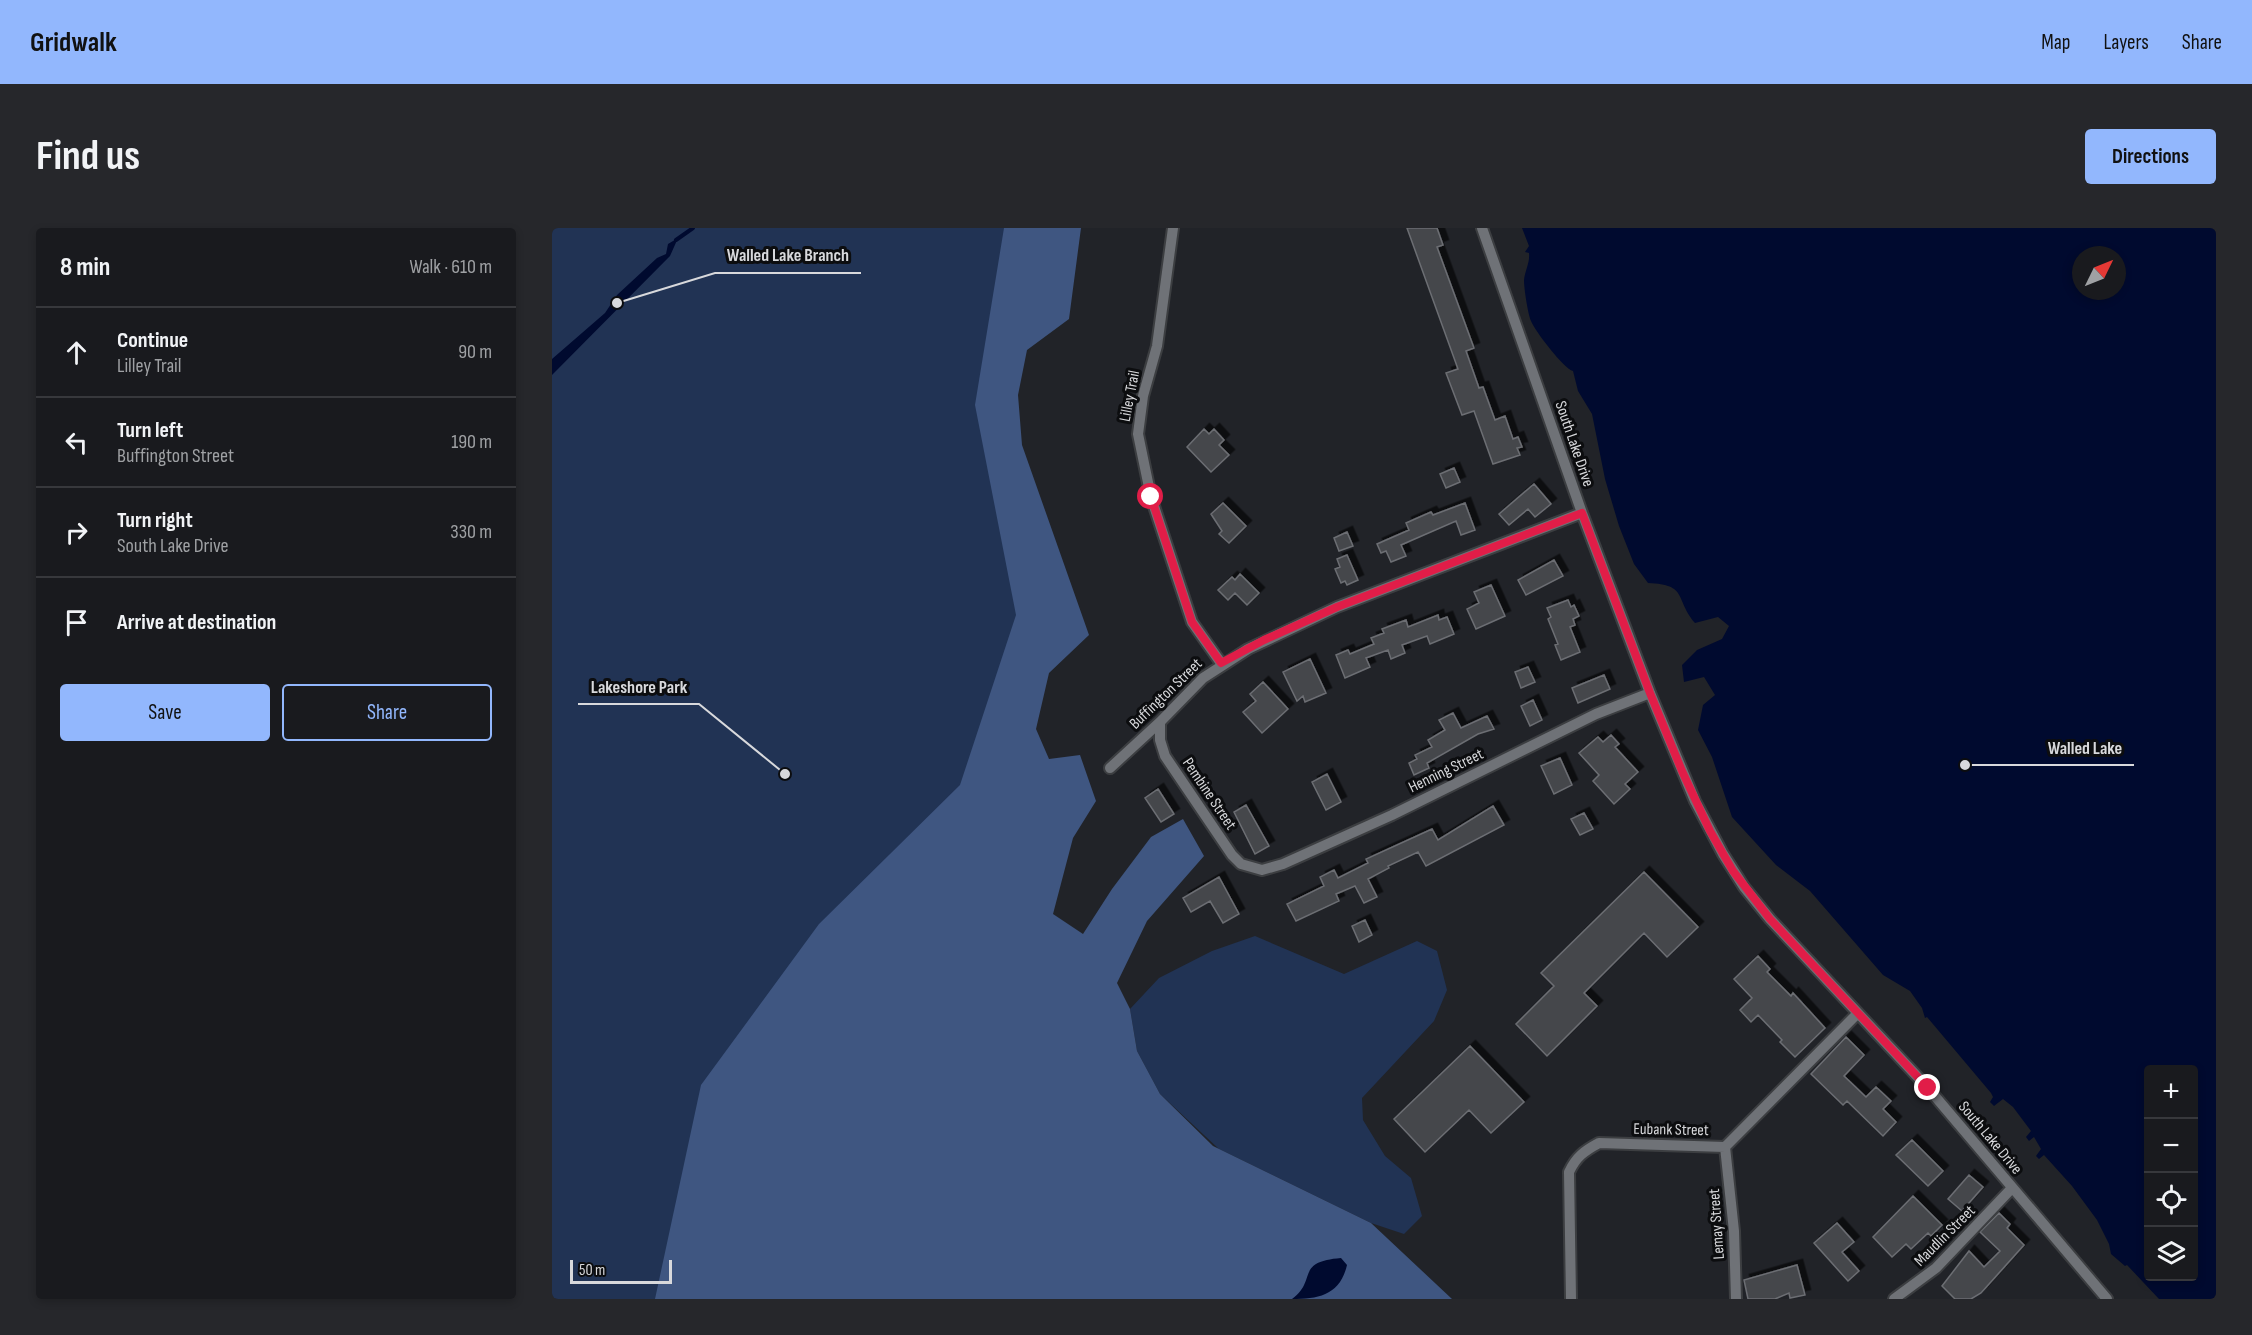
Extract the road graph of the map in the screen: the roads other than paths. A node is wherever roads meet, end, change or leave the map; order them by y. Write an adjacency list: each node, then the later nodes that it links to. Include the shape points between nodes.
1 (1173, 228): 4 (street, Lilley Trail, via 1157,345 1143,396 1138,434 1151,497 1192,622)
2 (1482, 228): 3 (street, South Lake Drive)
3 (1582, 513): 4 (street, Buffington Street, via 1337,607); 5 (street, South Lake Drive)
4 (1221, 663): 6 (street, Buffington Street)
5 (1650, 693): 8 (street, Henning Street, via 1596,714 1283,864); 9 (street, South Lake Drive, via 1695,801 1733,871 1770,919)
6 (1160, 722): 7 (street, Buffington Street); 8 (street, Pembine Street, via 1165,756 1232,855)
7 (1110, 768)
8 (1255, 868)
9 (1857, 1014): 10 (street, Eubank Street); 11 (street, South Lake Drive, via 1928,1088)
10 (1725, 1147): 13 (street, Eubank Street, via 1599,1143 1584,1151 1569,1172); 14 (street, Lemay Street)
11 (2012, 1188): 12 (street, South Lake Drive); 15 (street, Maudlin Street, via 1936,1268)
12 (2100, 1296)
13 (1571, 1299)
14 (1736, 1299)
15 (1894, 1299)

